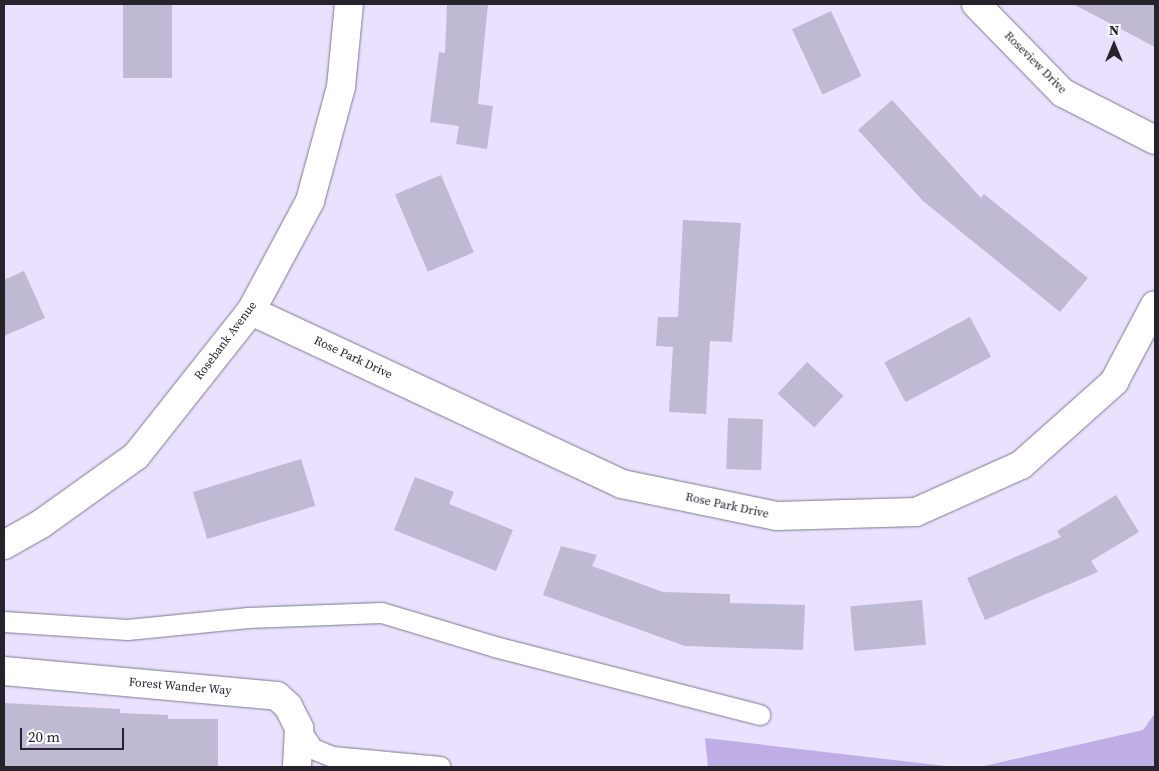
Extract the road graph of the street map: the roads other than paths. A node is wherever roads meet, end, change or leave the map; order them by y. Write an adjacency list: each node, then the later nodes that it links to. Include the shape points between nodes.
1 (348, 4): 5 (street, Rosebank Avenue, via 342,87 310,201)
2 (976, 4): 3 (street, Roseview Drive, via 1063,94)
3 (1155, 140)
4 (1155, 305): 5 (street, Rose Park Drive, via 1114,382 1020,465 916,512 776,516 622,484)
5 (252, 311): 6 (street, Rosebank Avenue, via 136,456 41,524)
6 (4, 544)
7 (4, 622): 9 (lane, via 128,630 248,618 382,613 496,647)
8 (4, 671): 10 (street, Forest Wander Way, via 276,696 288,706)
9 (760, 716)
10 (299, 728): 11 (street, Forest Wander Way); 12 (lane, via 313,749 333,757)
11 (297, 767)
12 (440, 767)

